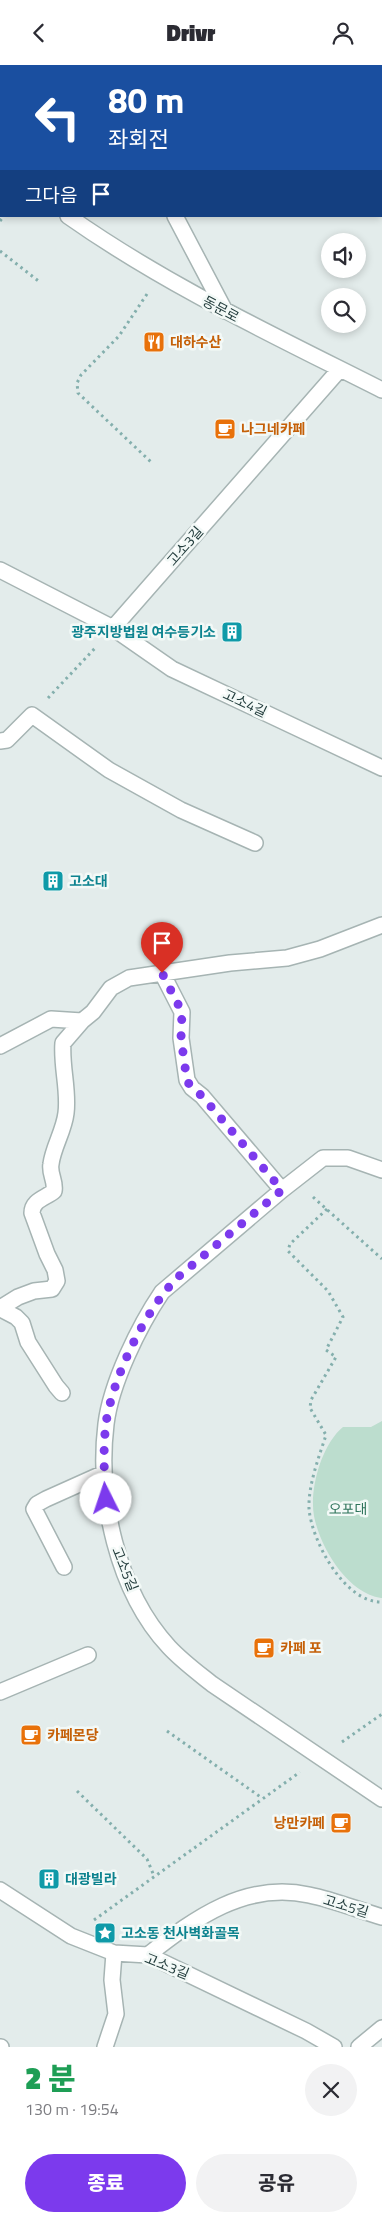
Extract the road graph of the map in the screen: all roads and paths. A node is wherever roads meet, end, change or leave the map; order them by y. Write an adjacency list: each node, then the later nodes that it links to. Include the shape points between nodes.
1 (70, 217): 4 (street, 동문로)
2 (176, 217): 6 (street)
3 (0, 251): 5 (path)
4 (160, 275): 6 (street, 동문로); 9 (path, via 119,336 77,383 78,393)
5 (41, 283)
6 (225, 311): 7 (street, 동문로)
7 (340, 369): 8 (street, 동문로); 11 (street, 고소3길)
8 (382, 390)
9 (151, 462)
10 (0, 570): 11 (street)
11 (113, 628): 12 (path); 14 (street, 고소4길, via 180,673)
12 (32, 715): 13 (street, via 7,740); 15 (street, via 109,770 181,810)
13 (0, 741)
14 (382, 768)
15 (255, 843)
16 (382, 925): 17 (street, via 288,958)
17 (162, 973): 18 (street, via 129,978 116,984 94,1012); 21 (street, via 182,1012 181,1038 187,1081)
18 (82, 1021): 19 (street, via 52,1019); 24 (street, via 63,1043 66,1111 64,1127 51,1161 54,1191 32,1208 57,1281 52,1289 34,1291)
19 (0, 1046)
20 (382, 1170): 21 (street, 고소5길, via 348,1158 323,1158)
21 (287, 1185): 22 (path); 26 (street, 고소5길, via 178,1277 151,1308 131,1349 110,1406)
22 (327, 1209): 23 (path); 28 (path, via 290,1244 288,1251 328,1291 343,1317 326,1350 336,1357 311,1400 310,1408 326,1435 309,1509 321,1549 345,1584 365,1599)
23 (382, 1259)
24 (1, 1308): 25 (street, via 22,1323 28,1342)
25 (62, 1393)
26 (104, 1473): 27 (street, via 36,1504 34,1509); 33 (street, 고소5길, via 112,1533 120,1559 155,1630 168,1647 194,1670)
27 (64, 1567)
28 (382, 1602)
29 (88, 1655): 30 (street)
30 (0, 1692)
31 (382, 1714): 33 (path)
32 (167, 1731): 35 (path)
33 (321, 1757): 35 (path); 36 (street, 고소5길)
34 (76, 1791): 37 (path, via 147,1859)
35 (262, 1798): 37 (path)
36 (382, 1799)
37 (154, 1876): 40 (path)
38 (0, 1890): 41 (street, 고소3길, via 71,1936)
39 (382, 1917): 42 (street, 고소5길, via 308,1894 259,1893 206,1913)
40 (92, 1921)
41 (114, 1953): 42 (street, 고소3길); 44 (street, via 112,1980 116,2014)
42 (148, 1955): 45 (street, 고소3길)
43 (382, 2028): 46 (street)
44 (105, 2047)
45 (334, 2047)
46 (359, 2047)

